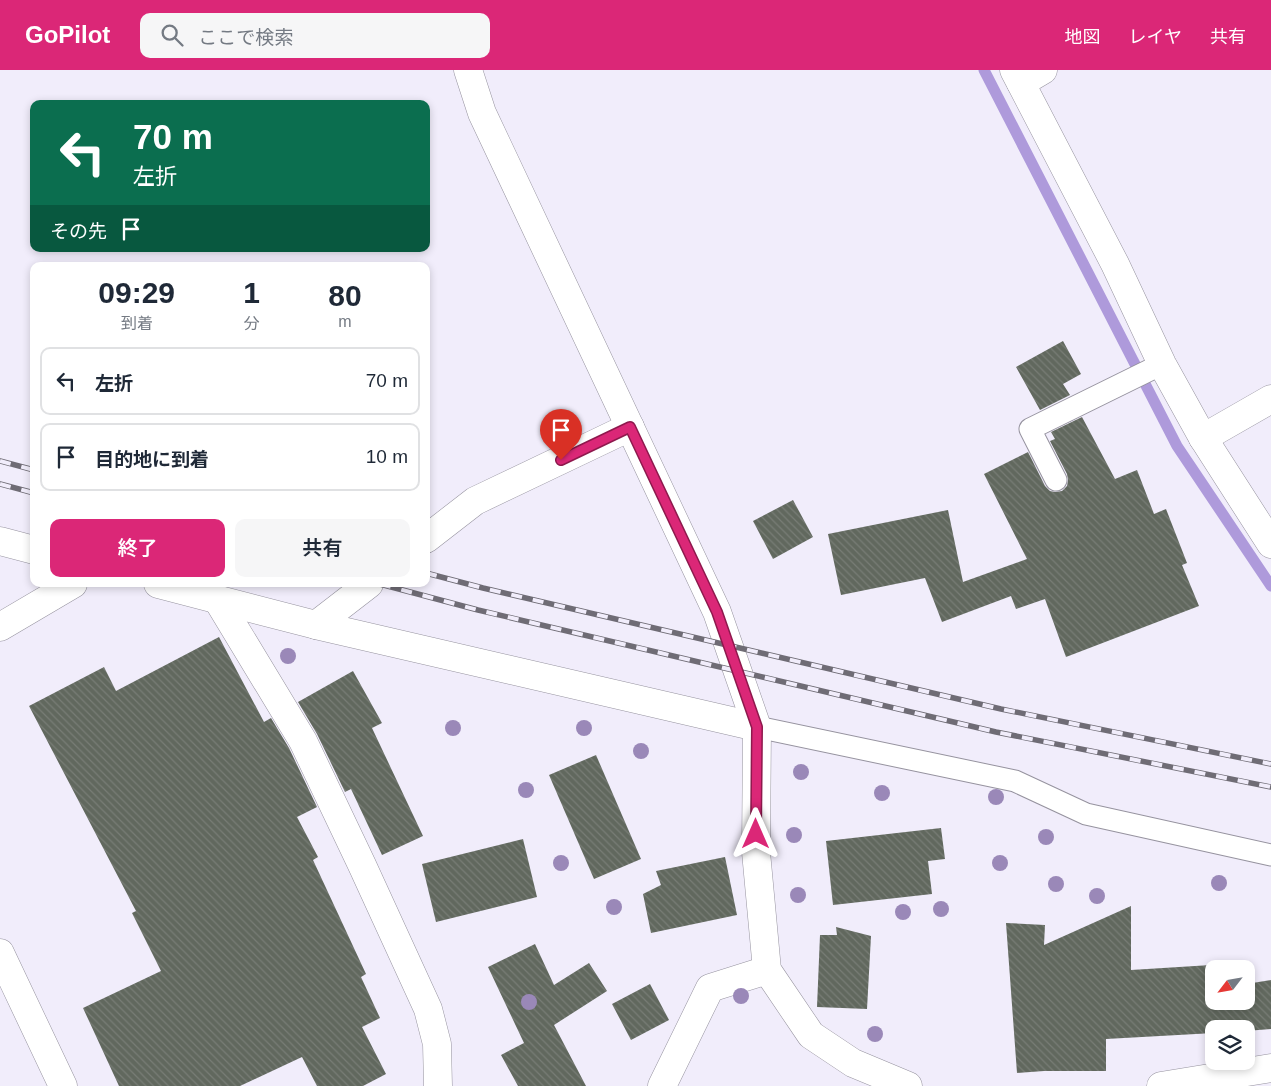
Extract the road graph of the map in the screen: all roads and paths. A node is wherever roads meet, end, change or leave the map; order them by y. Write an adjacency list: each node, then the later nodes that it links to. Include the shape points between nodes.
1 (468, 70): 5 (street, via 482,113)
2 (1026, 74): 3 (street)
3 (1162, 364): 6 (street); 7 (lane, via 1030,429)
4 (1271, 398): 6 (street)
5 (630, 427): 8 (street, via 475,501); 18 (street, via 717,612)
6 (1203, 438): 10 (street)
7 (1056, 480)
8 (430, 537)
9 (0, 541): 11 (street)
10 (1271, 544)
11 (30, 549)
12 (67, 587): 17 (street)
13 (170, 587): 15 (street)
14 (365, 587): 16 (street)
15 (217, 599): 16 (street); 24 (street, via 303,741 428,1009 437,1044)
16 (316, 625): 18 (street)
17 (0, 627)
18 (757, 727): 19 (lane, via 1015,781 1086,814); 21 (street, via 756,852)
19 (1271, 854)
20 (0, 953): 23 (street)
21 (767, 970): 25 (street, via 710,988); 26 (street, via 811,1035 853,1062)
22 (1271, 1068): 27 (street)
23 (63, 1086)
24 (438, 1086)
25 (662, 1086)
26 (908, 1086)
27 (1162, 1086)

